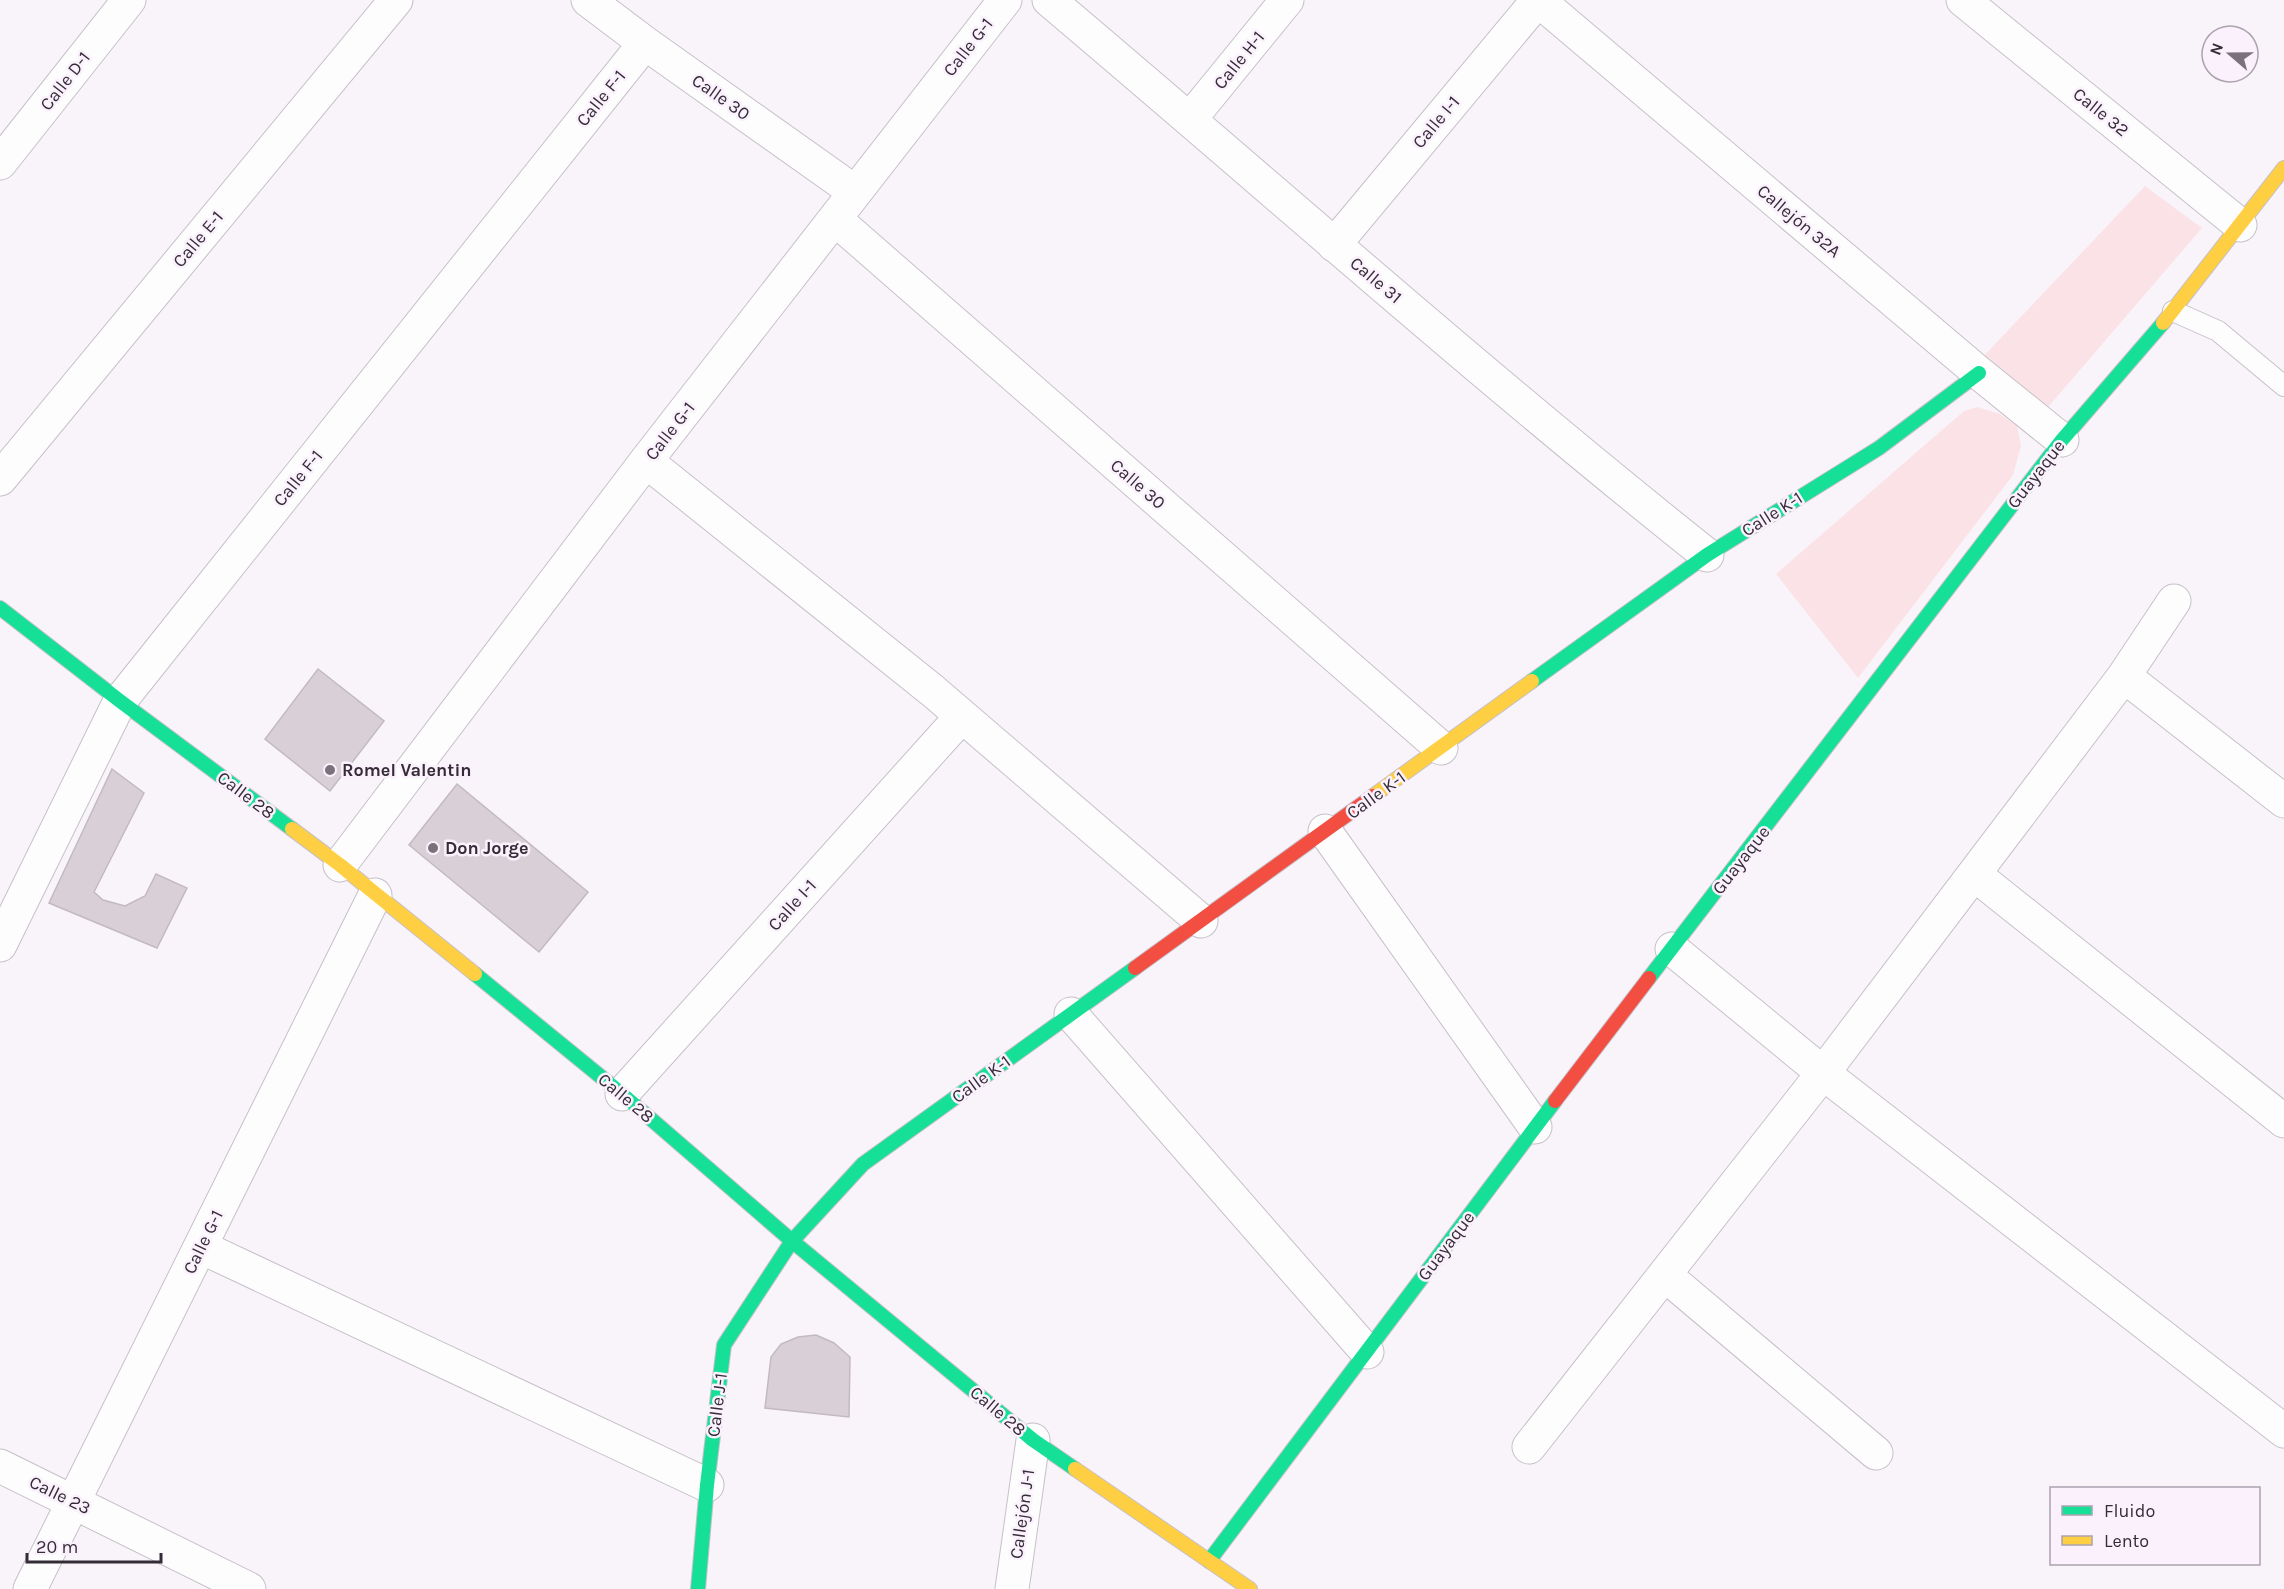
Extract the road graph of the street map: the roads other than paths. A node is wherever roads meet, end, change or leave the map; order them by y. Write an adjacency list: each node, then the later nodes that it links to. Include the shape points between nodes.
1 (129, 0): 11 (street, Calle D-1)
2 (396, 0): 22 (street, Calle E-1)
3 (588, 0): 9 (street, Calle 30)
4 (1004, 0): 13 (street, Calle G-1)
5 (1049, 0): 10 (street, Calle 31)
6 (1287, 0): 10 (street, Calle H-1)
7 (1539, 0): 16 (street, Calle I-1); 18 (street, Callejón 32A)
8 (1963, 0): 15 (street, Calle 32)
9 (645, 43): 13 (street, Calle 30); 27 (street, Calle F-1)
10 (1190, 119): 16 (street, Calle 31)
11 (0, 163)
12 (2284, 168): 15 (street, Guayaque)
13 (855, 192): 14 (street, Calle G-1)
14 (835, 219): 21 (street, Calle G-1); 29 (street, Calle 30)
15 (2240, 225): 17 (street, Guayaque)
16 (1334, 245): 23 (street, Calle 31)
17 (2173, 311): 19 (lane, via 2217,332); 20 (street, Guayaque)
18 (1979, 373): 20 (street, Callejón 32A); 23 (street, Calle K-1, via 1880,448)
19 (2284, 386)
20 (2062, 440): 37 (street, Guayaque)
21 (646, 461): 28 (street); 32 (street, Calle G-1)
22 (0, 479)
23 (1707, 555): 29 (street, Calle K-1)
24 (2174, 601): 26 (street)
25 (0, 608): 27 (street, Calle 28)
26 (2124, 676): 30 (street); 33 (street)
27 (120, 701): 32 (street, Calle 28); 36 (street, Calle F-1)
28 (962, 716): 35 (street); 40 (street, Calle I-1)
29 (1441, 748): 31 (street, Calle K-1)
30 (2284, 801)
31 (1325, 831): 35 (street, Calle K-1); 42 (street)
32 (340, 865): 34 (street, Calle 28)
33 (1974, 874): 39 (street); 41 (street)
34 (375, 895): 40 (street, Calle 28); 44 (street, Calle G-1)
35 (1201, 921): 38 (street, Calle K-1)
36 (0, 945)
37 (1672, 949): 39 (street); 42 (street, Guayaque)
38 (1071, 1014): 43 (street, Calle K-1, via 863,1164); 46 (street)
39 (1823, 1074): 45 (street); 47 (street)
40 (622, 1094): 43 (street, Calle 28)
41 (2284, 1121)
42 (1535, 1127): 46 (street, Guayaque)
43 (792, 1241): 48 (street, Calle 28); 52 (street, Calle J-1, via 724,1345)
44 (201, 1247): 52 (street); 53 (street, Calle G-1)
45 (1665, 1275): 49 (street); 50 (street)
46 (1367, 1352): 54 (street, Guayaque)
47 (2284, 1431)
48 (1033, 1440): 54 (street, Calle 28); 58 (street, Callejón J-1)
49 (1529, 1447)
50 (1876, 1452)
51 (0, 1466): 53 (street, Calle 23)
52 (707, 1485): 57 (street, Calle J-1)
53 (74, 1501): 55 (street, Calle G-1); 56 (street, Calle 23)
54 (1209, 1561): 59 (street, Calle 28)
55 (30, 1589)
56 (249, 1589)
57 (698, 1589)
58 (1012, 1589)
59 (1250, 1589)

